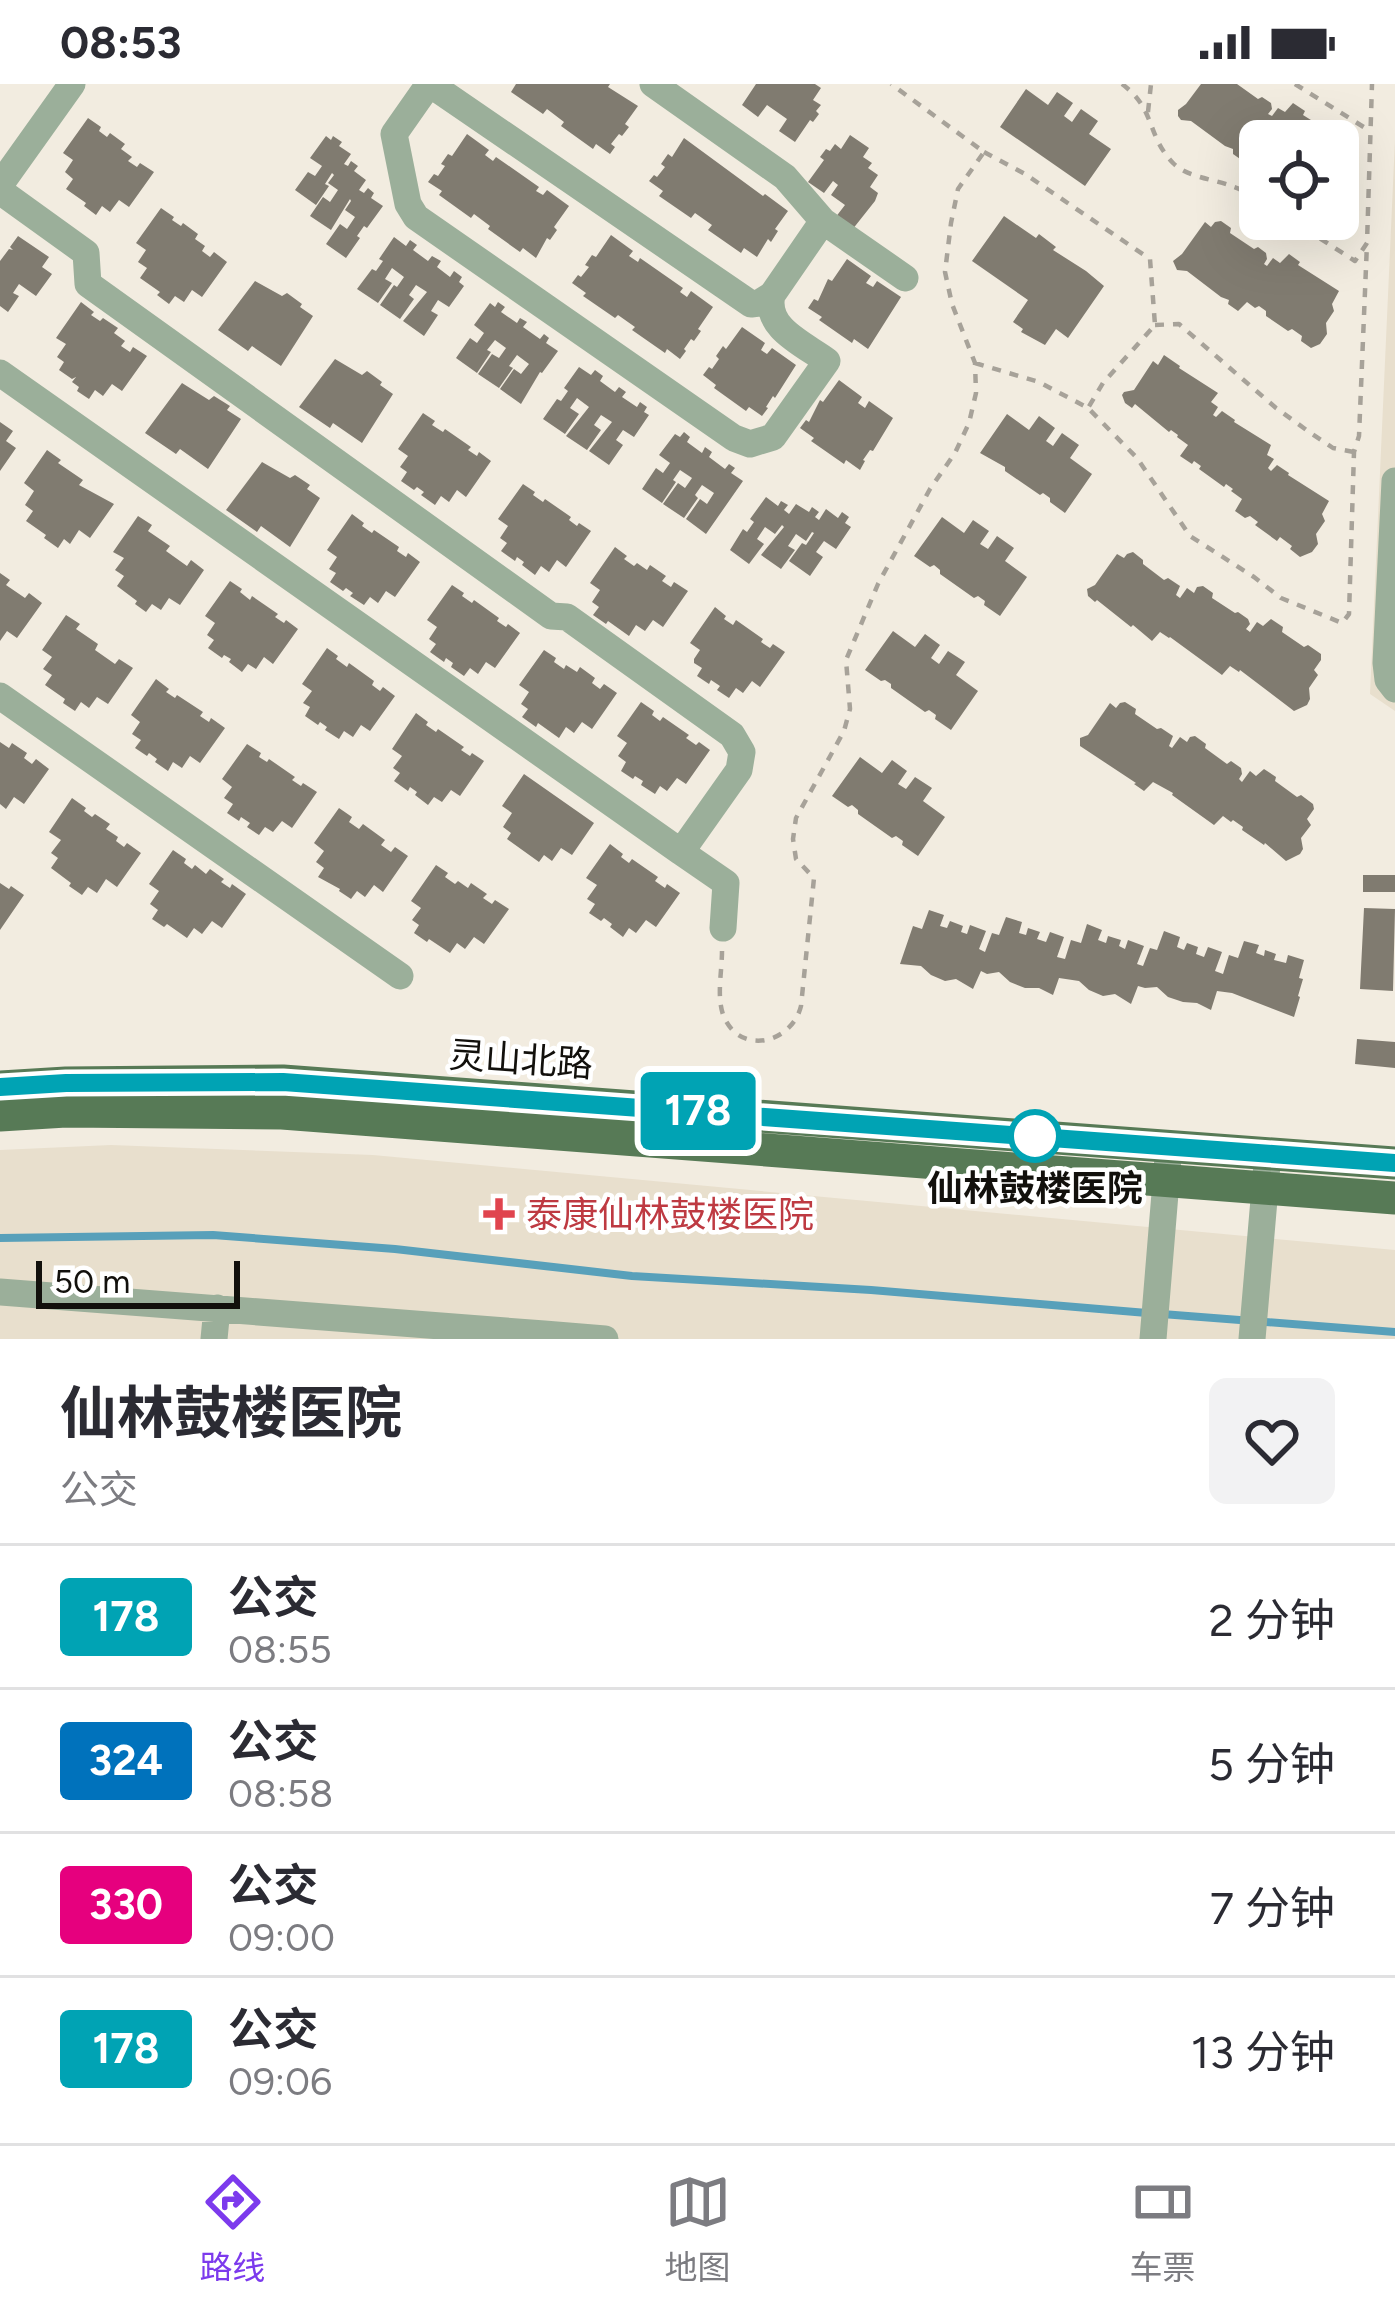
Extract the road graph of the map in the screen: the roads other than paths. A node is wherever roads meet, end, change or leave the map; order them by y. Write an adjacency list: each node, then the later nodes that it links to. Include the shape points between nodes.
1 (72, 84): 4 (street)
2 (429, 84): 7 (street, via 742,301); 7 (street, via 394,134 416,217 750,444 773,437 827,361 776,324)
3 (653, 84): 5 (street, via 785,177)
4 (0, 188): 12 (street, via 86,253 88,284 551,616 567,617 732,735 742,752 739,770)
5 (823, 221): 6 (street); 7 (street)
6 (905, 278)
7 (772, 295)
8 (0, 373): 12 (street)
9 (1395, 481): 10 (street, via 1386,663)
10 (1395, 689)
11 (0, 696): 14 (street)
12 (681, 852): 13 (street, via 726,883)
13 (723, 928)
14 (400, 976)
15 (0, 1087): 17 (main road, 灵山北路, via 283,1082)
16 (0, 1115): 20 (main road, 灵山北路, via 282,1113)
17 (1169, 1145): 18 (main road, 灵山北路); 20 (street)
18 (1268, 1153): 19 (main road, 灵山北路); 21 (street)
19 (1395, 1163)
20 (1166, 1181): 21 (main road, 灵山北路); 28 (street)
21 (1264, 1188): 22 (main road, 灵山北路); 29 (street)
22 (1395, 1198)
23 (0, 1292): 24 (street)
24 (217, 1309): 25 (street); 26 (street)
25 (544, 1336): 27 (street)
26 (214, 1339)
27 (605, 1339)
28 (1153, 1339)
29 (1252, 1339)

